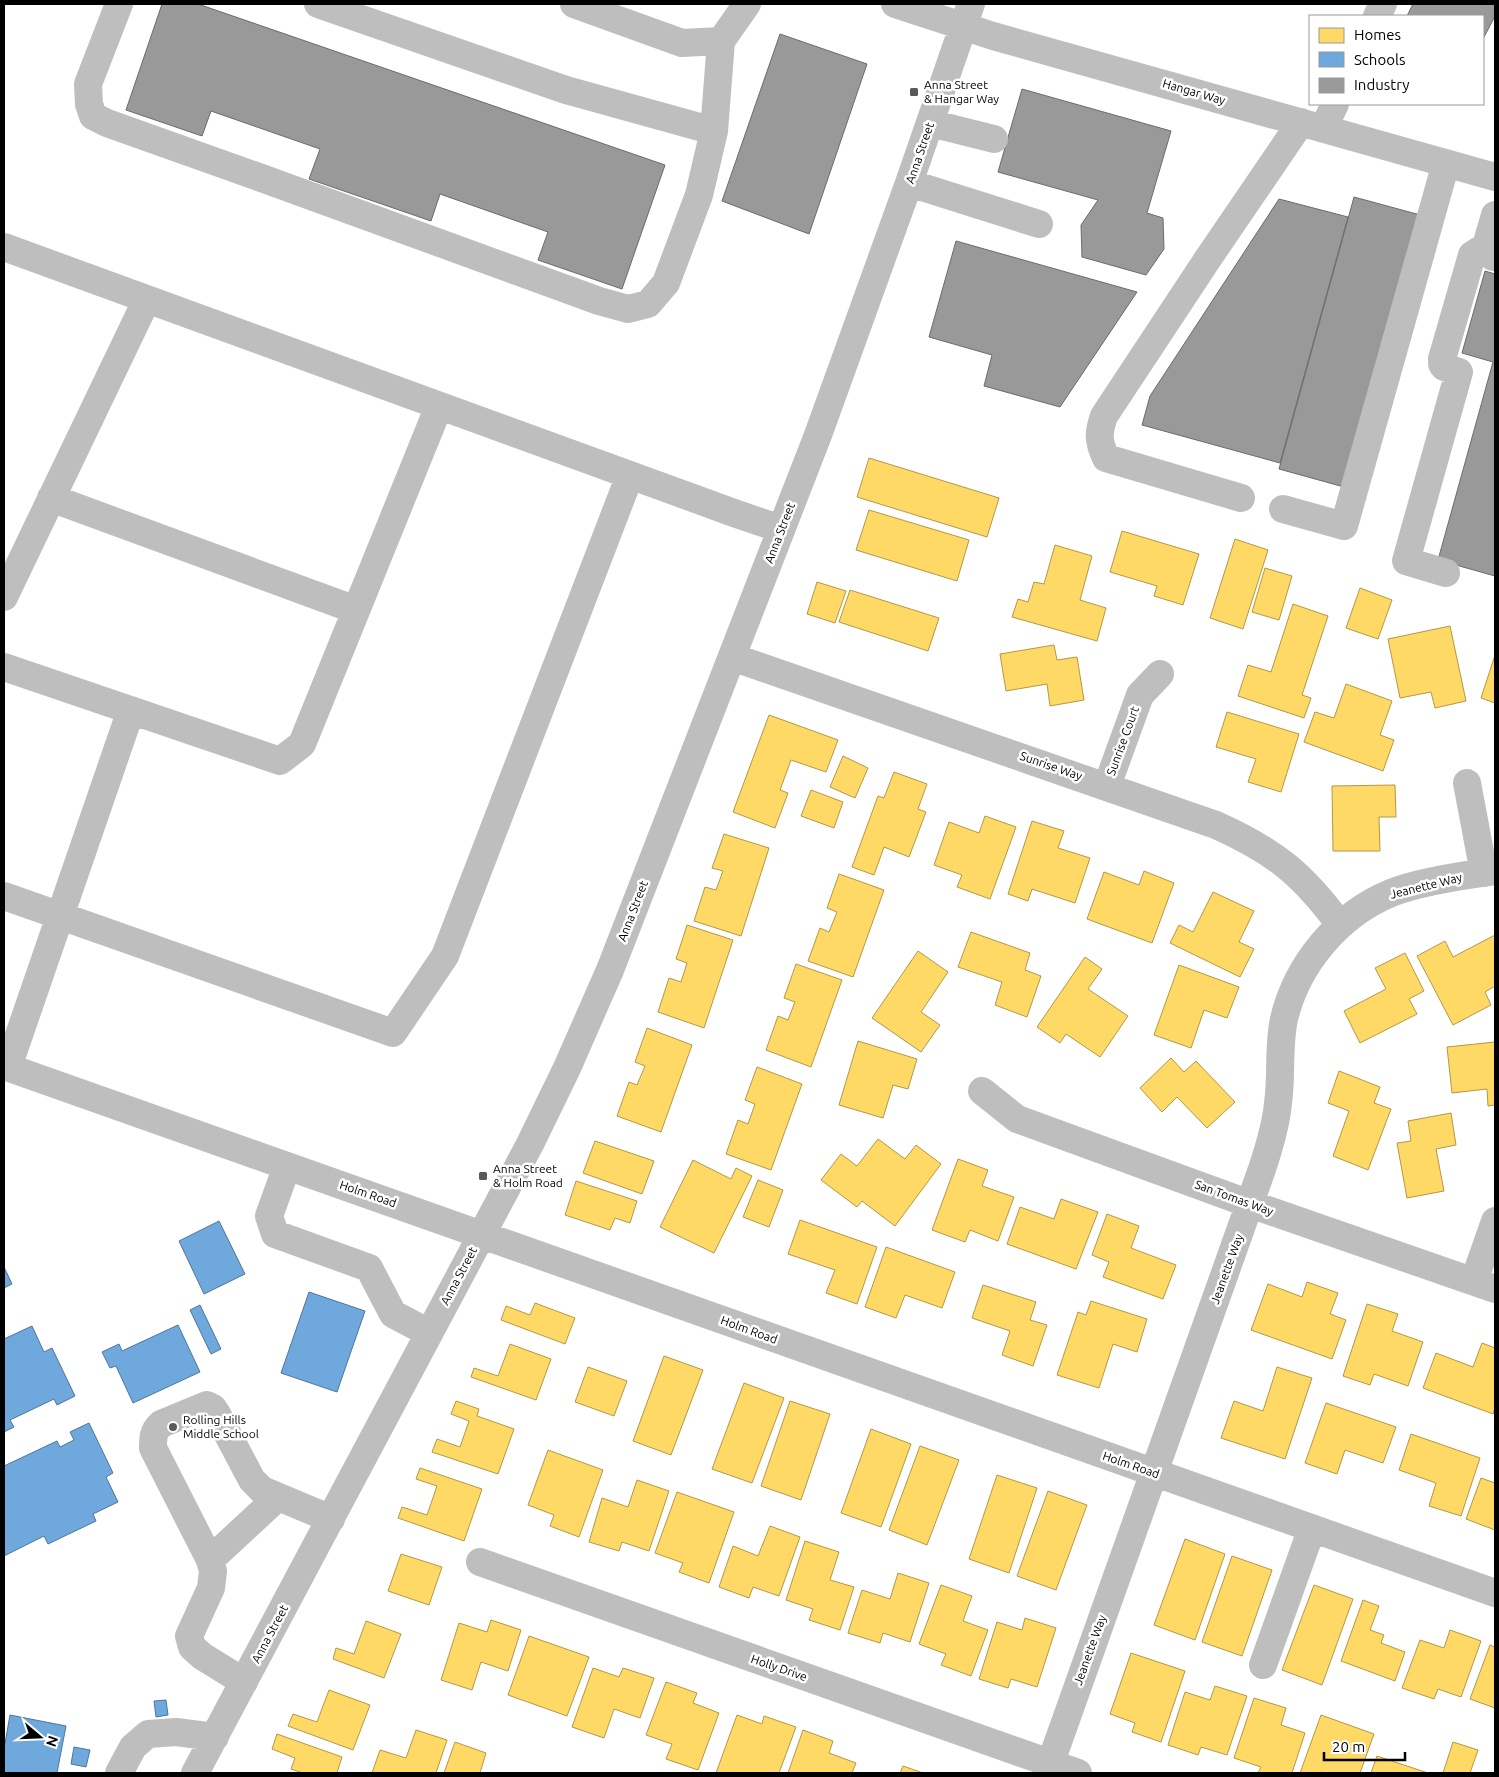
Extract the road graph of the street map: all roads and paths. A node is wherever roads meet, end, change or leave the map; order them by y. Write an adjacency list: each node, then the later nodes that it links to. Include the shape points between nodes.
1 (119, 4): 11 (street, via 88,84 93,116 107,124 628,309 648,304 666,283 699,195)
2 (318, 4): 11 (street, via 566,90)
3 (574, 4): 7 (street, via 682,43)
4 (747, 4): 7 (street)
5 (895, 4): 6 (street, Hangar Way)
6 (967, 15): 9 (street, Anna Street); 10 (street, Hangar Way, via 993,36)
7 (721, 41): 11 (street)
8 (1334, 105): 10 (street)
9 (930, 123): 12 (street); 15 (street, Anna Street)
10 (1312, 126): 13 (street, Hangar Way); 24 (street, via 1208,260 1104,416 1099,430 1100,445 1106,458)
11 (714, 131)
12 (994, 139)
13 (1446, 163): 14 (street, Hangar Way); 25 (street, via 1344,526)
14 (1495, 177)
15 (909, 183): 17 (street); 26 (street, Anna Street)
16 (1495, 215): 19 (street)
17 (1039, 224)
18 (4, 248): 20 (street)
19 (1491, 252): 27 (street, via 1472,255 1442,359 1444,367 1459,372 1406,561)
20 (147, 300): 21 (street); 23 (street)
21 (438, 406): 22 (street); 29 (street)
22 (630, 475): 26 (street); 38 (street, via 446,956 393,1033)
23 (51, 498): 28 (street); 29 (street)
24 (1241, 498)
25 (1283, 509)
26 (781, 529): 30 (street, Anna Street)
27 (1446, 573)
28 (4, 596)
29 (356, 610): 33 (street, via 302,744 280,761)
30 (732, 657): 35 (street, Sunrise Way); 45 (street, Anna Street, via 588,1022)
31 (4, 667): 33 (street)
32 (1160, 674): 35 (street, Sunrise Court, via 1140,695)
33 (130, 710): 38 (street)
34 (1467, 783): 36 (street)
35 (1107, 786): 39 (street, Sunrise Way, via 1216,825 1263,848 1298,875)
36 (1490, 872): 39 (street, Jeanette Way, via 1391,893)
37 (4, 896): 38 (street)
38 (60, 916): 40 (street)
39 (1340, 925): 43 (street, Jeanette Way, via 1307,965 1291,995 1284,1021 1274,1129)
40 (6, 1066): 42 (street, Holm Road)
41 (982, 1091): 43 (street, San Tomas Way, via 1016,1119)
42 (287, 1166): 45 (street, Holm Road); 47 (street, via 270,1216 275,1234 369,1268 393,1314)
43 (1250, 1204): 46 (street, San Tomas Way); 48 (street, Jeanette Way)
44 (1495, 1221): 46 (street)
45 (482, 1235): 47 (street, Anna Street); 48 (street, Holm Road)
46 (1485, 1285)
47 (429, 1333): 50 (street, Anna Street)
48 (1153, 1473): 51 (street, Holm Road); 58 (street, Jeanette Way)
49 (278, 1497): 50 (street); 52 (street); 52 (street, via 262,1490 252,1480 217,1414 207,1404 160,1424 153,1436 153,1448)
50 (331, 1519): 56 (street, Anna Street)
51 (1312, 1528): 54 (street, Holm Road); 55 (street)
52 (210, 1560): 56 (street, via 214,1571 211,1588 189,1636 192,1647)
53 (480, 1562): 58 (street, Holly Drive)
54 (1495, 1593)
55 (1263, 1666)
56 (244, 1682): 57 (street, Anna Street)
57 (215, 1737): 59 (street, via 176,1732 148,1734 133,1748); 60 (street, Anna Street)
58 (1049, 1768): 61 (street, Holly Drive)
59 (119, 1773)
60 (195, 1773)
61 (1078, 1773)

